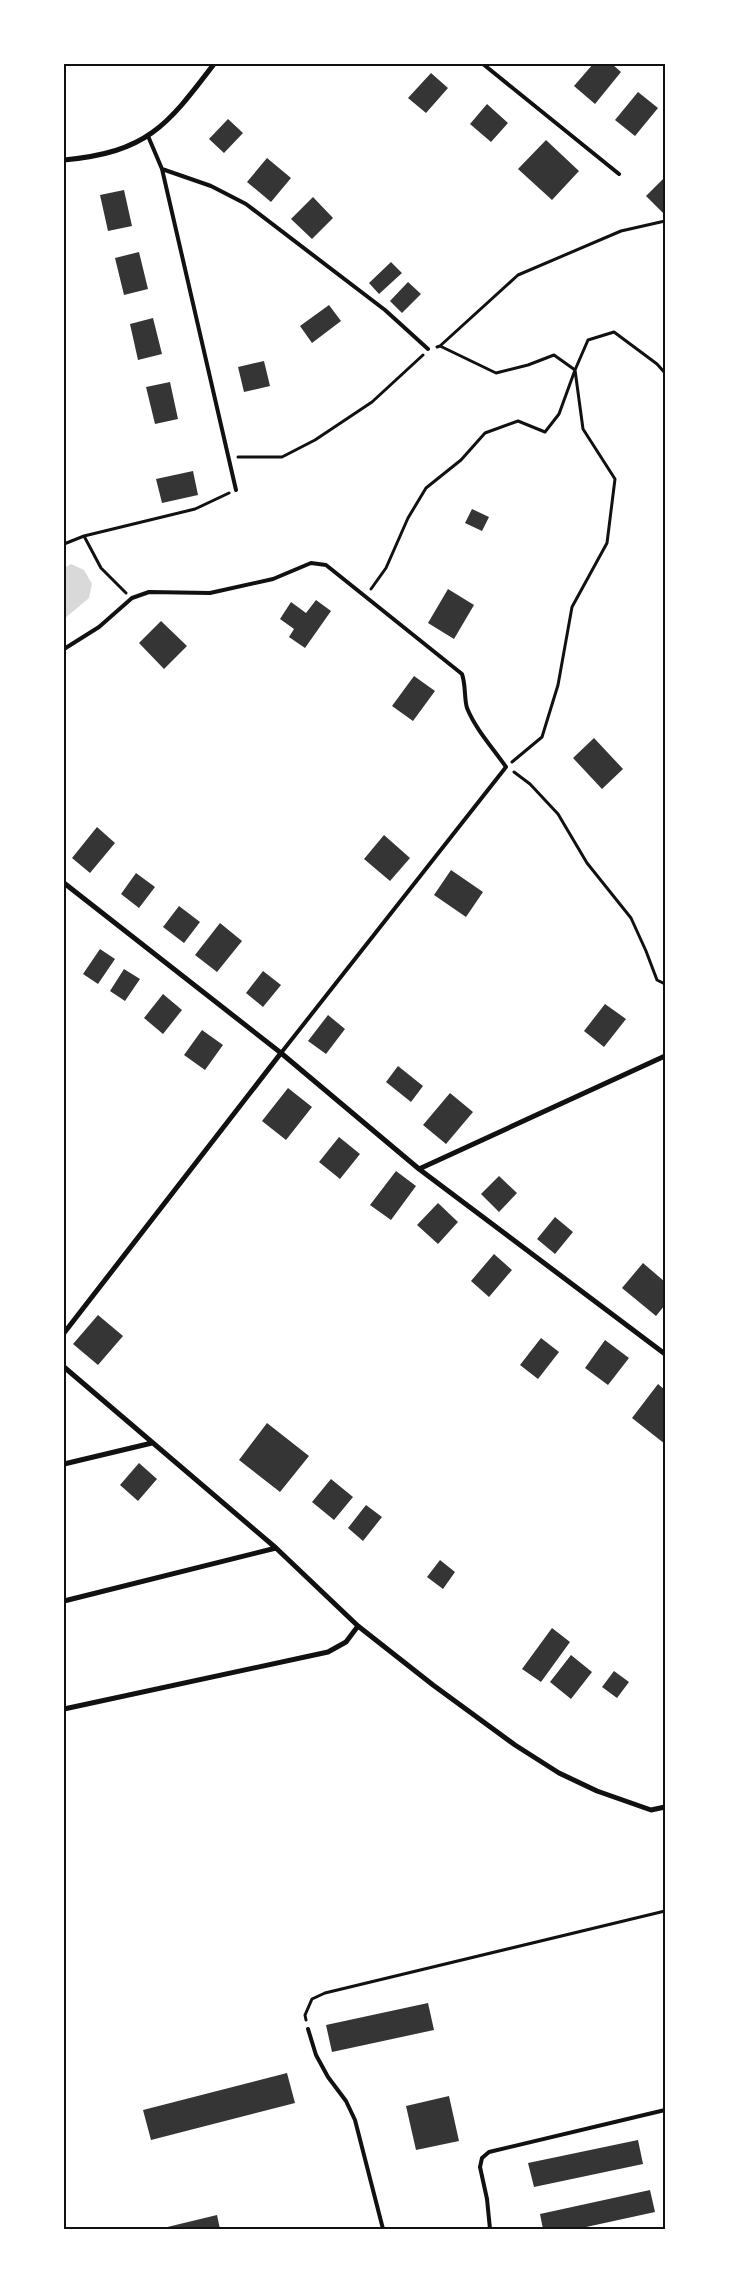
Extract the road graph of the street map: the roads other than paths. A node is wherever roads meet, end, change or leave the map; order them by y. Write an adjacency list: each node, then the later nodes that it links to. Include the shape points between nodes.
1 (214, 64): 3 (street, via 185,102)
2 (483, 64): 6 (lane)
3 (148, 136): 4 (street, via 110,152); 5 (lane)
4 (64, 160)
5 (162, 169): 7 (lane, via 211,186 246,204 386,310); 8 (lane)
6 (619, 174)
7 (428, 350)
8 (236, 490)
9 (64, 648): 11 (lane, via 99,627 132,598 150,592 210,593 272,578 311,563 326,565 462,674 466,706 474,723 506,767)
10 (64, 883): 11 (street)
11 (281, 1053): 13 (street); 14 (street)
12 (665, 1056): 13 (street)
13 (420, 1168): 15 (street)
14 (64, 1333)
15 (665, 1354)
16 (64, 1368): 17 (street)
17 (152, 1443): 18 (street); 19 (street)
18 (64, 1464)
19 (276, 1548): 20 (street); 21 (street)
20 (64, 1601)
21 (358, 1626): 22 (street, via 346,1642 328,1652); 23 (street, via 500,1734 559,1773 597,1791 651,1810)
22 (64, 1710)
23 (665, 1807)
24 (308, 2029): 26 (lane, via 328,2077 346,2100 356,2120)
25 (665, 2110): 27 (lane, via 489,2152 482,2158 480,2167)
26 (383, 2229)
27 (490, 2229)

